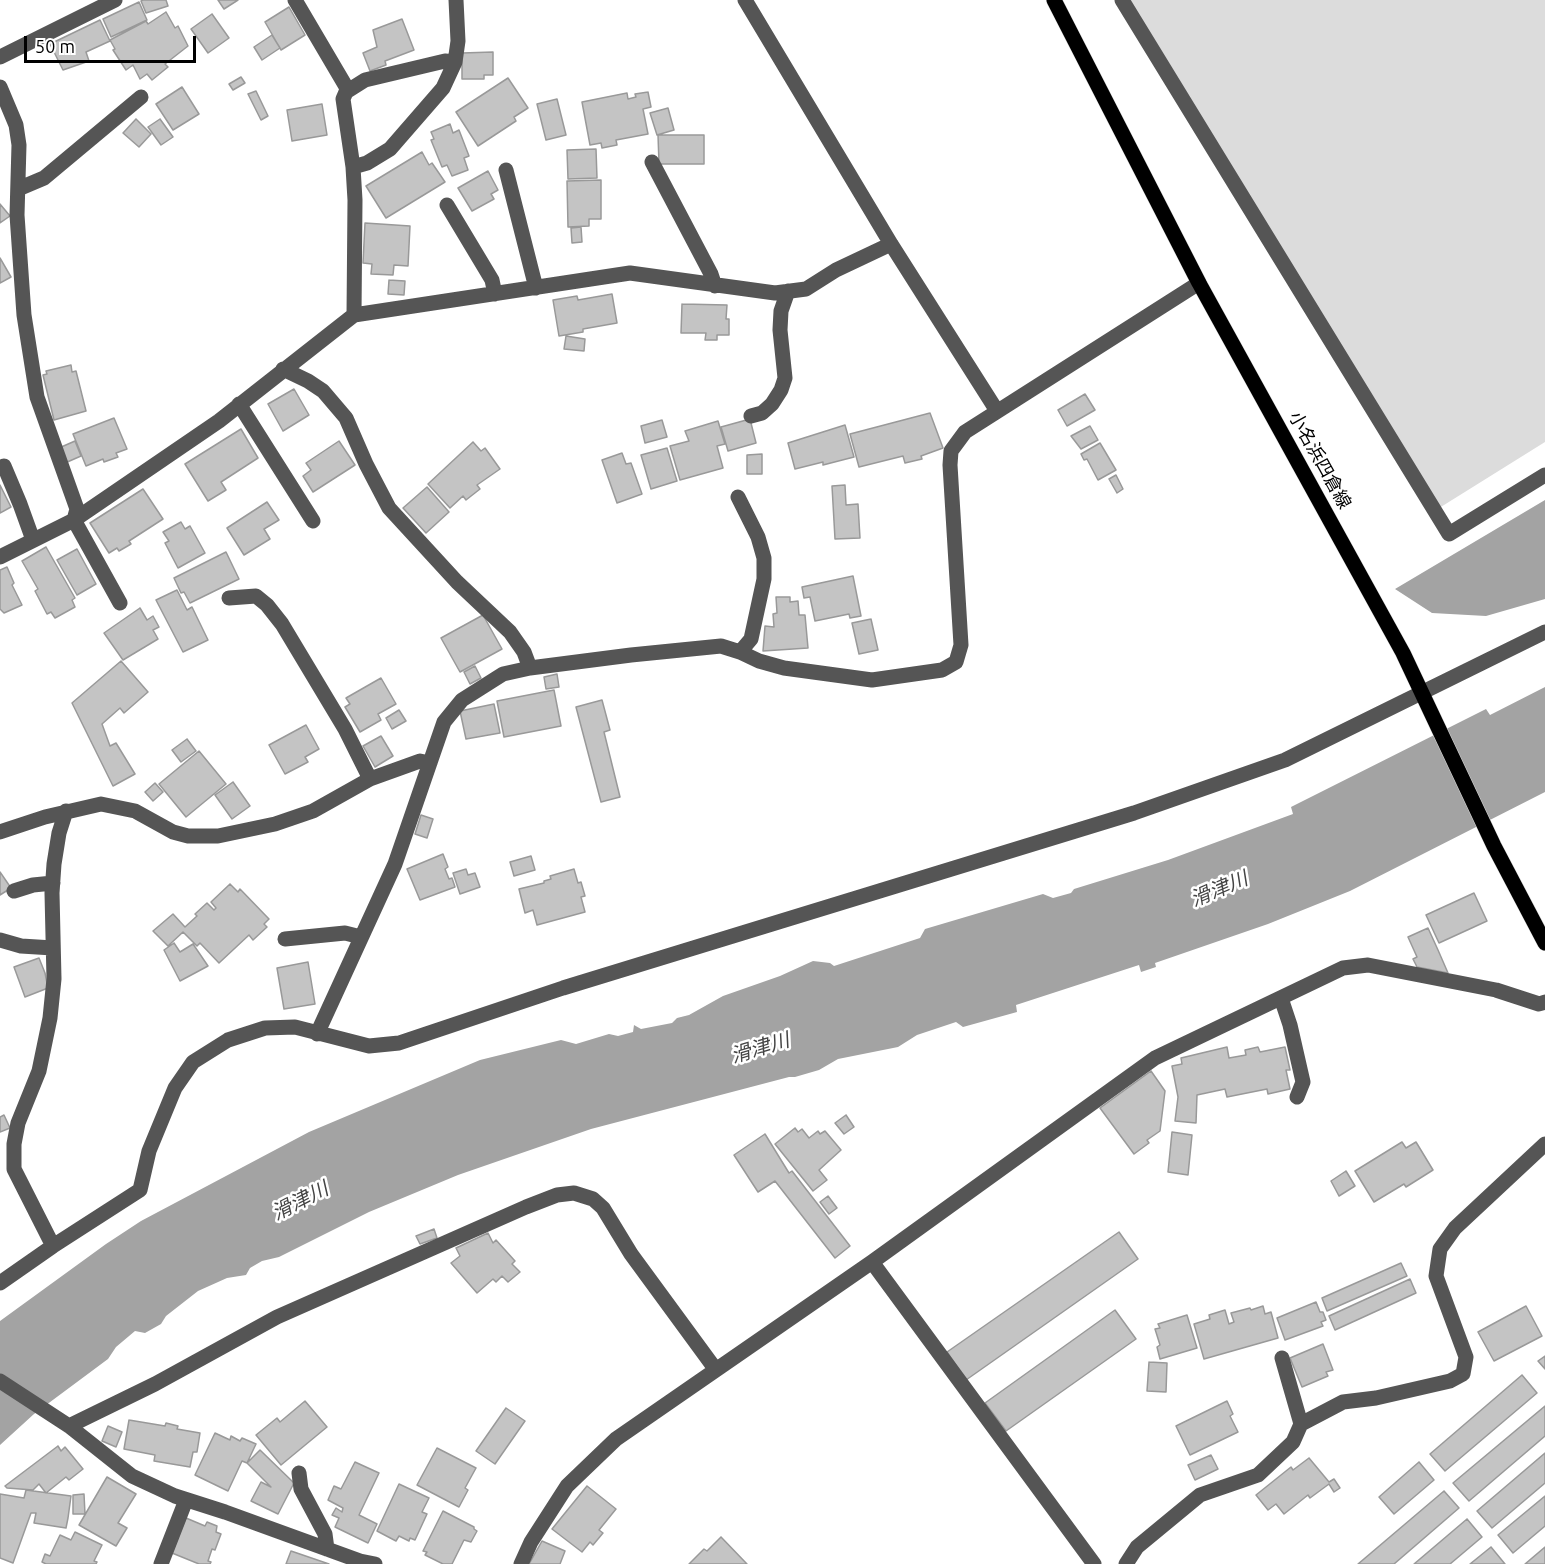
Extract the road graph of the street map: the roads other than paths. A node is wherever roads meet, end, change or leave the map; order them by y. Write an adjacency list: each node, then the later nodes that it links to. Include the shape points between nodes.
1 (115, 0): 7 (street)
2 (295, 0): 10 (street)
3 (456, 0): 8 (street)
4 (745, 0): 17 (street)
5 (1054, 0): 18 (main road, 小名浜四倉線)
6 (1122, 0): 29 (street, via 1449,534)
7 (0, 57)
8 (455, 62): 10 (street, via 365,80); 13 (street, via 442,88 390,149)
9 (0, 87): 15 (street, via 18,135)
10 (348, 90): 13 (street, via 344,99)
11 (141, 97): 15 (street, via 44,178)
12 (652, 162): 19 (street)
13 (353, 167): 23 (street)
14 (506, 171): 20 (street)
15 (18, 189): 31 (street, via 24,315 38,397 77,509)
16 (447, 205): 22 (street, via 492,280)
17 (891, 244): 21 (street, via 806,289); 26 (street)
18 (1199, 283): 26 (street); 40 (main road, 小名浜四倉線)
19 (715, 286): 20 (street, via 630,273); 21 (street)
20 (536, 288): 22 (street)
21 (788, 291): 27 (street, via 780,330 785,378 772,404)
22 (495, 294): 23 (street)
23 (354, 315): 24 (street)
24 (283, 369): 25 (street); 39 (street, via 323,391 346,418 390,508 457,582 510,632)
25 (239, 404): 31 (street); 32 (street)
26 (997, 411): 38 (street, via 965,432 951,451 961,645 956,662 942,670 872,680 784,668)
27 (752, 416)
28 (4, 466): 33 (street)
29 (1545, 476)
30 (738, 497): 38 (street, via 764,558 764,579 752,639)
31 (75, 520): 33 (street); 36 (street)
32 (313, 521)
33 (33, 540): 34 (street)
34 (0, 557)
35 (229, 598): 42 (street, via 256,596 282,624)
36 (120, 603)
37 (1545, 632): 40 (street)
38 (740, 652): 39 (street, via 721,646)
39 (530, 668): 41 (street, via 503,674 462,700 444,722)
40 (1422, 693): 50 (main road, 小名浜四倉線); 54 (street, via 1286,760 1134,813 563,988 399,1043 369,1046)
41 (430, 763): 42 (street, via 420,761); 47 (street, via 395,864)
42 (370, 779): 43 (street, via 313,811 218,836 188,836 135,811 101,804)
43 (66, 811): 44 (street); 45 (street)
44 (0, 832)
45 (53, 883): 46 (street); 51 (street)
46 (14, 891)
47 (361, 937): 48 (street, via 345,933); 54 (street)
48 (285, 939)
49 (0, 940): 51 (street)
50 (1545, 943)
51 (53, 948): 57 (street, via 50,1018 39,1071 18,1123 14,1144 14,1169)
52 (1281, 998): 53 (street, via 1343,968 1368,965 1496,990 1539,1004); 55 (street, via 1303,1082); 58 (street, via 1155,1058)
53 (1545, 1002)
54 (317, 1034): 57 (street, via 295,1027 265,1028 228,1040 193,1062 175,1088 149,1151 140,1190)
55 (1297, 1097)
56 (1545, 1144): 64 (street, via 1455,1228 1440,1250 1436,1276 1466,1357 1463,1374 1450,1381 1343,1402)
57 (53, 1246): 59 (street)
58 (872, 1262): 61 (street); 72 (street)
59 (0, 1283)
60 (1282, 1358): 64 (street)
61 (716, 1370): 63 (street, via 631,1254 603,1208 594,1199 573,1192 526,1207 278,1317 155,1384); 71 (street, via 616,1439 567,1486)
62 (0, 1381): 63 (street)
63 (65, 1424): 66 (street, via 132,1476)
64 (1301, 1424): 73 (street, via 1293,1442 1258,1475 1200,1495 1137,1547)
65 (299, 1473): 67 (street, via 302,1489 326,1534)
66 (186, 1500): 67 (street); 69 (street)
67 (327, 1549): 68 (street)
68 (359, 1562): 70 (street)
69 (161, 1564)
70 (375, 1564)
71 (521, 1564)
72 (1094, 1564)
73 (1126, 1564)

